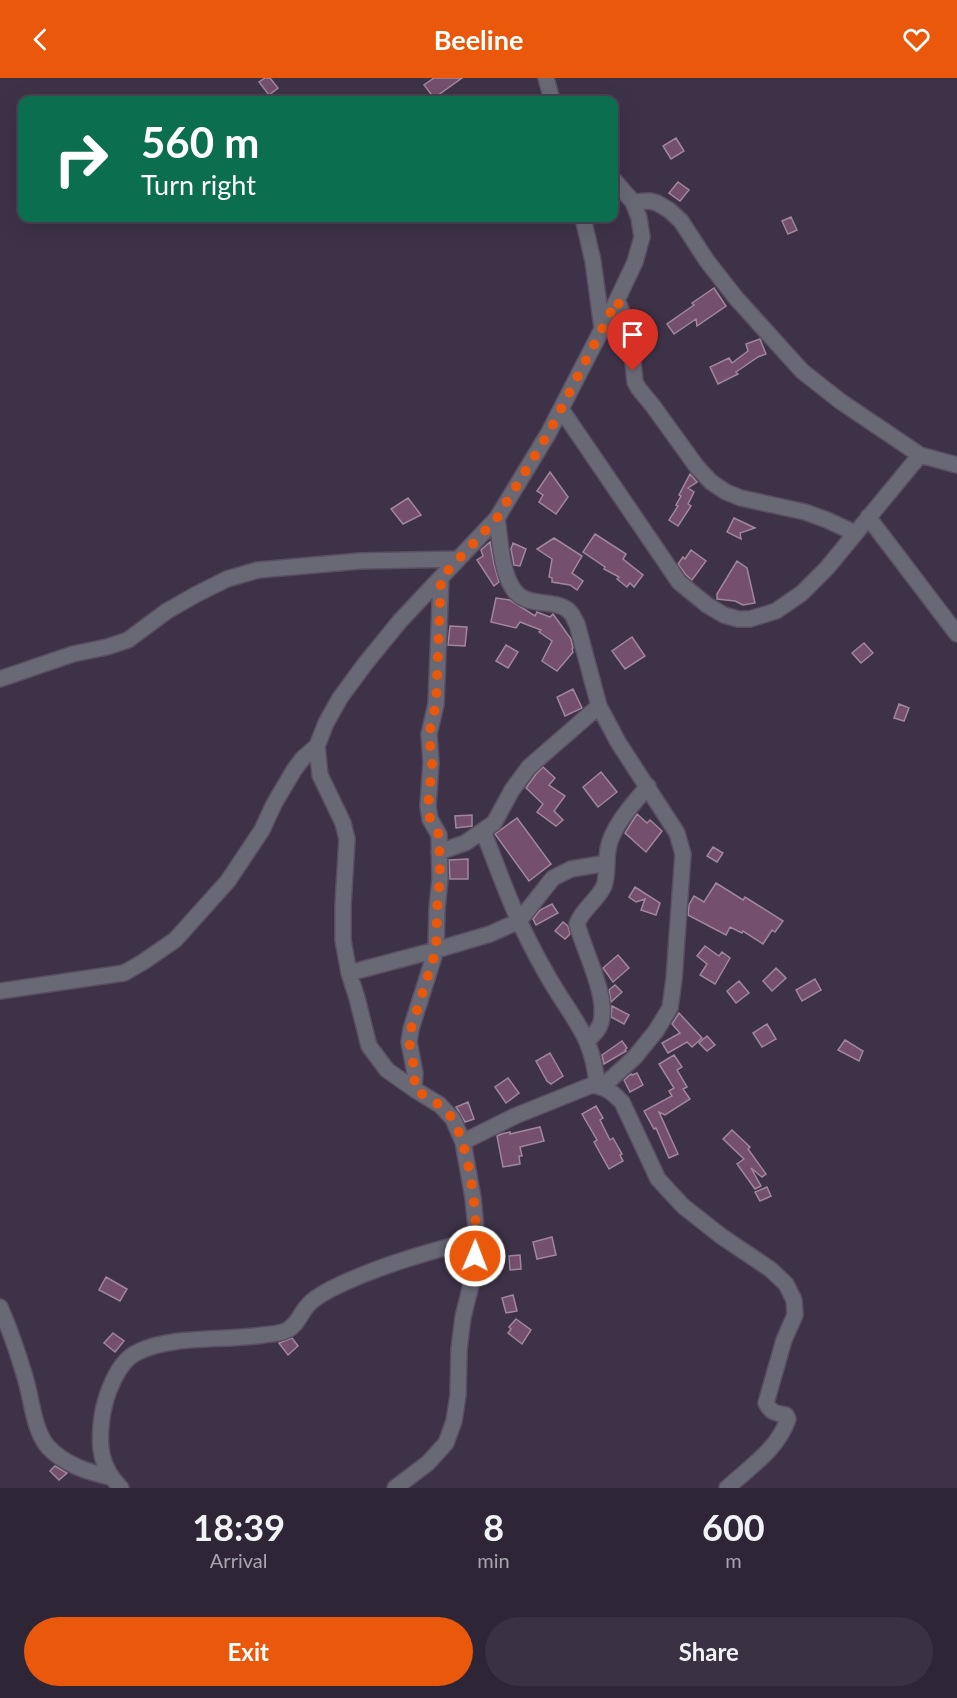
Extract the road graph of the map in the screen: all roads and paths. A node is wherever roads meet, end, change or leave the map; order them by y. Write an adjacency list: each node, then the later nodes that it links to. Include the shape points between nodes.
1 (546, 78): 2 (street)
2 (551, 96)
3 (618, 185): 4 (street)
4 (633, 202): 6 (street, via 642,237); 9 (street, via 657,202 669,210 736,298 802,371)
5 (584, 222): 7 (street)
6 (617, 300): 7 (street); 13 (street, via 631,342 635,382 711,482 741,498 805,512)
7 (602, 328): 8 (street)
8 (561, 410): 12 (street); 13 (street, via 679,582 724,615 750,619 777,611 827,568)
9 (920, 455): 10 (street); 11 (street)
10 (957, 465)
11 (868, 516): 13 (street); 16 (street)
12 (497, 518): 14 (street); 18 (street, via 513,589 523,599 558,606 570,613 577,624)
13 (855, 533)
14 (458, 559): 15 (street); 17 (street, via 360,561 258,570 227,579 167,610 128,640)
15 (441, 578): 19 (street, via 365,664 340,698); 22 (street, via 436,704 429,734 432,764 428,806 439,835)
16 (957, 634)
17 (0, 679)
18 (599, 706): 20 (street); 21 (street, via 528,766 494,823)
19 (317, 746): 26 (street, via 320,776 344,823 347,839 343,940); 27 (street, via 294,770 262,830 228,881 175,940 124,973)
20 (648, 786): 23 (street, via 614,833); 29 (street, via 677,833 683,854 670,1008 641,1049)
21 (483, 831): 22 (street, via 465,843); 24 (street)
22 (439, 852): 25 (street)
23 (607, 863): 24 (street, via 571,869 553,878); 28 (street, via 600,894 577,924 603,1008 601,1025)
24 (519, 921): 25 (street); 28 (street)
25 (436, 950): 26 (street); 30 (street, via 409,1041)
26 (349, 973): 30 (street, via 369,1046 387,1070)
27 (0, 991)
28 (587, 1041): 29 (street)
29 (600, 1086): 31 (street, via 592,1085 515,1116); 36 (street, via 612,1091 622,1102 658,1179 683,1206 770,1269 786,1284 794,1299 795,1315 783,1340 766,1403 775,1414 786,1415 784,1431)
30 (414, 1089): 31 (street, via 440,1104 453,1119)
31 (463, 1142): 32 (street)
32 (477, 1239): 34 (street, via 386,1266 330,1290 309,1304 294,1326 285,1331 163,1343 136,1352 118,1371 104,1402 101,1455); 35 (street, via 459,1348 454,1421 440,1450)
33 (0, 1307): 34 (street, via 47,1446 75,1467)
34 (116, 1483)
35 (395, 1488)
36 (728, 1488)

